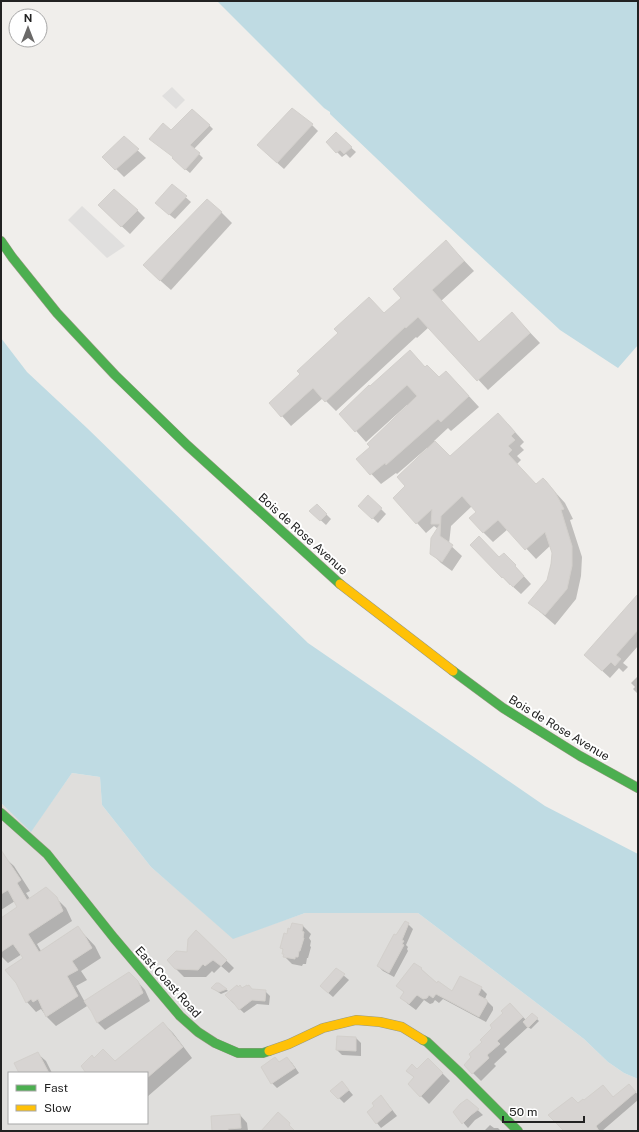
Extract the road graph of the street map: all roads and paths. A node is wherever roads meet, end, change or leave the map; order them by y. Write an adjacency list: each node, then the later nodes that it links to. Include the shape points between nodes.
1 (1, 241): 2 (main road, Bois de Rose Avenue, via 57,314 115,375 187,445 338,582 503,708 580,756)
2 (638, 788)
3 (1, 813): 4 (main road, East Coast Road, via 47,854 180,1016 215,1043 238,1053 263,1053 324,1028 356,1020 402,1027 427,1042)
4 (518, 1131)

